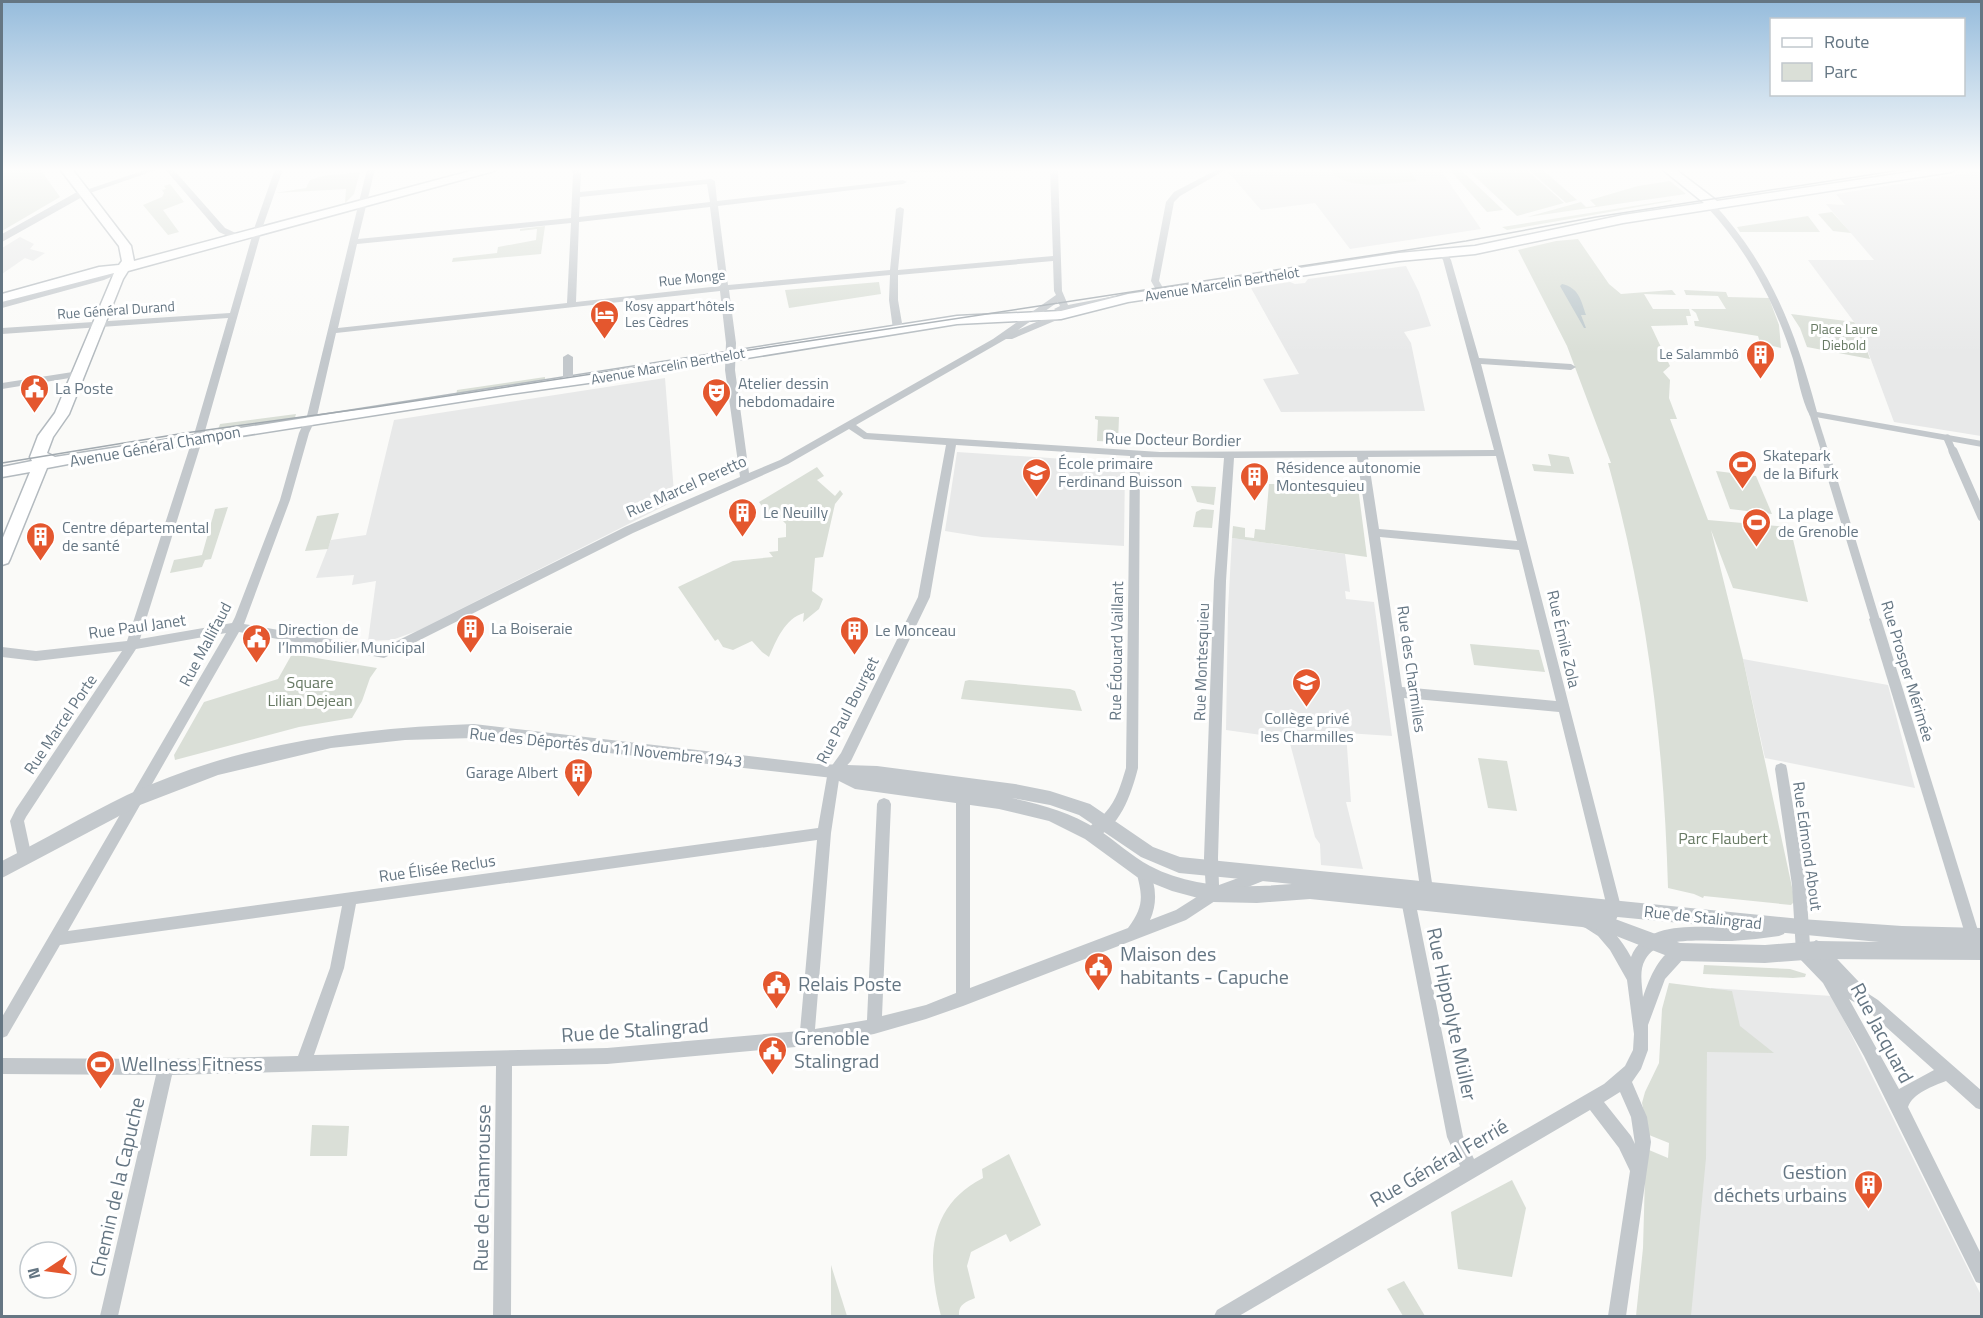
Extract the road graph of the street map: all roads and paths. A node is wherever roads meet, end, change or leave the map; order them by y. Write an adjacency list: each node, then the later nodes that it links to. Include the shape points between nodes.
1 (222, 230): 17 (street)
2 (15, 231): 16 (street)
3 (113, 231): 19 (main road)
4 (223, 231): 15 (street)
5 (258, 231): 15 (main road); 32 (street, Rue Marcel Porte)
6 (357, 231): 18 (street, Rue Mallifaud)
7 (475, 231): 18 (street)
8 (574, 231): 29 (street)
9 (717, 231): 25 (street)
10 (898, 231): 24 (street)
11 (1054, 231): 22 (street)
12 (1165, 231): 26 (street, via 1155,281)
13 (1561, 231): 20 (main road, Avenue Marcelin Berthelot, via 1487,248)
14 (1733, 231): 46 (street, via 1769,286 1801,369)
15 (237, 237): 17 (main road)
16 (2, 238)
17 (213, 243): 21 (main road)
18 (355, 243): 37 (street, Rue Mallifaud)
19 (125, 246): 21 (main road, via 135,255); 23 (main road, via 128,261)
20 (1443, 253): 26 (main road, Avenue Marcelin Berthelot); 41 (street, Rue Émile Zola)
21 (156, 258): 23 (main road)
22 (1055, 258): 24 (street, Rue Monge); 27 (street)
23 (124, 268): 28 (main road); 30 (street); 34 (main road)
24 (895, 272): 25 (street, Rue Monge); 35 (street)
25 (724, 288): 29 (street, Rue Monge); 40 (street)
26 (1162, 292): 31 (main road, Avenue Marcelin Berthelot)
27 (1059, 297): 31 (street); 33 (street, Rue Marcel Peretto)
28 (2, 298)
29 (571, 304): 37 (street, Rue Monge)
30 (2, 305)
31 (1063, 311): 33 (main road, Avenue Marcelin Berthelot); 38 (street, Rue Marcel Peretto)
32 (233, 315): 34 (street, Rue Général Durand); 49 (street, Rue Marcel Porte)
33 (1028, 318): 35 (main road, Avenue Marcelin Berthelot, via 957,320); 38 (street, Rue Marcel Peretto)
34 (98, 324): 36 (street, Rue Général Durand); 43 (main road)
35 (898, 329): 40 (main road, Avenue Marcelin Berthelot)
36 (2, 331)
37 (332, 332): 47 (street, Rue Mallifaud)
38 (996, 340): 48 (street, Rue Marcel Peretto)
39 (568, 357): 44 (street)
40 (730, 357): 44 (main road, Avenue Marcelin Berthelot); 59 (street)
41 (1475, 361): 42 (street); 53 (street, Rue Émile Zola)
42 (1571, 367)
43 (79, 374): 45 (street); 57 (main road, via 51,454)
44 (568, 383): 47 (main road, Avenue Marcelin Berthelot)
45 (2, 386)
46 (1813, 414): 50 (street); 64 (street, Rue Prosper Mérimée)
47 (309, 421): 49 (main road, Avenue Général Champon); 65 (street, Rue Mallifaud, via 285,500)
48 (850, 425): 51 (street, Rue Docteur Bordier, via 864,436); 59 (street, Rue Marcel Peretto, via 784,462)
49 (197, 438): 57 (main road, Avenue Général Champon); 66 (street, Rue Marcel Porte)
50 (1947, 438): 52 (street); 60 (street)
51 (951, 443): 54 (street, Rue Docteur Bordier); 72 (street, Rue Paul Bourget, via 924,597 846,757)
52 (1982, 444)
53 (1500, 453): 55 (street, Rue Docteur Bordier); 62 (street, Rue Émile Zola)
54 (1135, 454): 56 (street, Rue Docteur Bordier); 76 (street, Rue Édouard Vaillant, via 1132,768 1121,804)
55 (1366, 454): 56 (street, Rue Docteur Bordier); 61 (street, Rue des Charmilles)
56 (1229, 456): 80 (street, Rue Montesquieu, via 1220,591)
57 (41, 465): 58 (main road, Avenue Général Champon); 63 (main road)
58 (2, 472)
59 (745, 478): 68 (street, Rue Marcel Peretto, via 628,530)
60 (1982, 517)
61 (1374, 533): 62 (street); 69 (street, Rue des Charmilles)
62 (1523, 546): 70 (street, Rue Émile Zola)
63 (2, 559)
64 (1875, 619): 93 (street, Rue Prosper Mérimée)
65 (237, 627): 66 (street, Rue Paul Janet); 68 (street, Rue Paul Janet); 74 (street, Rue Mallifaud)
66 (132, 645): 67 (street, Rue Paul Janet, via 36,656); 79 (street, Rue Marcel Porte, via 21,813 17,821)
67 (2, 652)
68 (384, 653)
69 (1398, 692): 70 (street); 86 (street, Rue des Charmilles)
70 (1562, 707): 88 (street, Rue Émile Zola, via 1586,791)
71 (1781, 769): 90 (street, Rue Edmond About, via 1799,885)
72 (834, 771): 73 (street, Rue des Déportés du 11 Novembre 1943, via 855,782); 74 (street, Rue des Déportés du 11 Novembre 1943, via 496,732 416,733 301,747 216,768); 76 (street, Rue des Déportés du 11 Novembre 1943, via 1015,791 1062,801); 77 (street, Rue Paul Bourget)
73 (963, 797): 78 (street, Rue des Déportés du 11 Novembre 1943, via 1052,814); 99 (street)
74 (134, 800): 79 (street, Rue des Déportés du 11 Novembre 1943); 92 (street, Rue Mallifaud)
75 (884, 804): 102 (street)
76 (1106, 822): 78 (street, Rue Édouard Vaillant); 80 (street, Rue des Déportés du 11 Novembre 1943, via 1147,852 1172,863)
77 (824, 833): 87 (street, Rue Élisée Reclus); 104 (street, Rue Paul Bourget)
78 (1091, 834): 82 (street, Rue des Déportés du 11 Novembre 1943)
79 (25, 858): 81 (street, Rue des Déportés du 11 Novembre 1943)
80 (1212, 869): 83 (street, Rue des Déportés du 11 Novembre 1943); 84 (street)
81 (2, 870)
82 (1143, 871): 84 (street, Rue des Déportés du 11 Novembre 1943); 91 (street, via 1149,903 1147,915)
83 (1264, 874): 84 (street, Rue de Stalingrad); 85 (street, Rue de Stalingrad)
84 (1213, 894): 85 (street, Rue de Stalingrad); 91 (street, Rue de Stalingrad, via 1181,915)
85 (1407, 894): 86 (street, Rue de Stalingrad); 114 (street, Rue Hippolyte Müller, via 1455,1137)
86 (1426, 896): 88 (street, Rue de Stalingrad); 89 (street, Rue de Stalingrad)
87 (350, 899): 92 (street, Rue Élisée Reclus); 106 (street, via 337,968)
88 (1610, 916): 89 (street, Rue de Stalingrad); 90 (street, Rue de Stalingrad); 94 (street, Rue de Stalingrad)
89 (1583, 919): 97 (street, Rue de Stalingrad, via 1609,938)
90 (1801, 927): 93 (street, Rue de Stalingrad); 94 (street, via 1689,934); 95 (street, Rue Edmond About)
91 (1132, 935): 99 (street, Rue de Stalingrad)
92 (56, 939): 103 (street, Rue Mallifaud)
93 (1979, 942): 95 (street, Rue de Stalingrad)
94 (1652, 943): 96 (street, Rue de Stalingrad); 97 (street, Rue Général Ferrié, via 1637,954)
95 (1811, 951): 96 (street, Rue de Stalingrad); 98 (street); 100 (street)
96 (1680, 952): 101 (street, Rue Général Ferrié, via 1659,974)
97 (1633, 977): 101 (street, Rue Général Ferrié)
98 (1828, 978): 100 (street); 113 (street, Rue Jacquard)
99 (963, 999): 102 (street, Rue de Stalingrad)
100 (1873, 1005): 109 (street)
101 (1641, 1021): 110 (street, Rue Général Ferrié, via 1637,1064)
102 (874, 1026): 104 (street, Rue de Stalingrad)
103 (2, 1031)
104 (807, 1038): 105 (street, Rue de Stalingrad, via 618,1056)
105 (504, 1060): 106 (street, Rue de Stalingrad); 118 (street, Rue de Chamrousse)
106 (304, 1062): 108 (street, Rue de Stalingrad)
107 (2, 1066): 108 (street, Rue de Stalingrad)
108 (163, 1067): 117 (street, Chemin de la Capuche, via 164,1078)
109 (1948, 1072): 112 (street); 113 (street, Rue Jacquard, via 1905,1095)
110 (1622, 1081): 111 (street, Rue Général Ferrié); 115 (street, via 1635,1102 1642,1128)
111 (1592, 1100): 114 (street, Rue Général Ferrié); 115 (street, via 1625,1142)
112 (1982, 1102)
113 (1899, 1108): 116 (street, Rue Jacquard)
114 (1470, 1169): 119 (street, Rue Général Ferrié)
115 (1639, 1172): 120 (street)
116 (1982, 1276)
117 (109, 1317)
118 (502, 1317)
119 (1223, 1317)
120 (1617, 1317)

